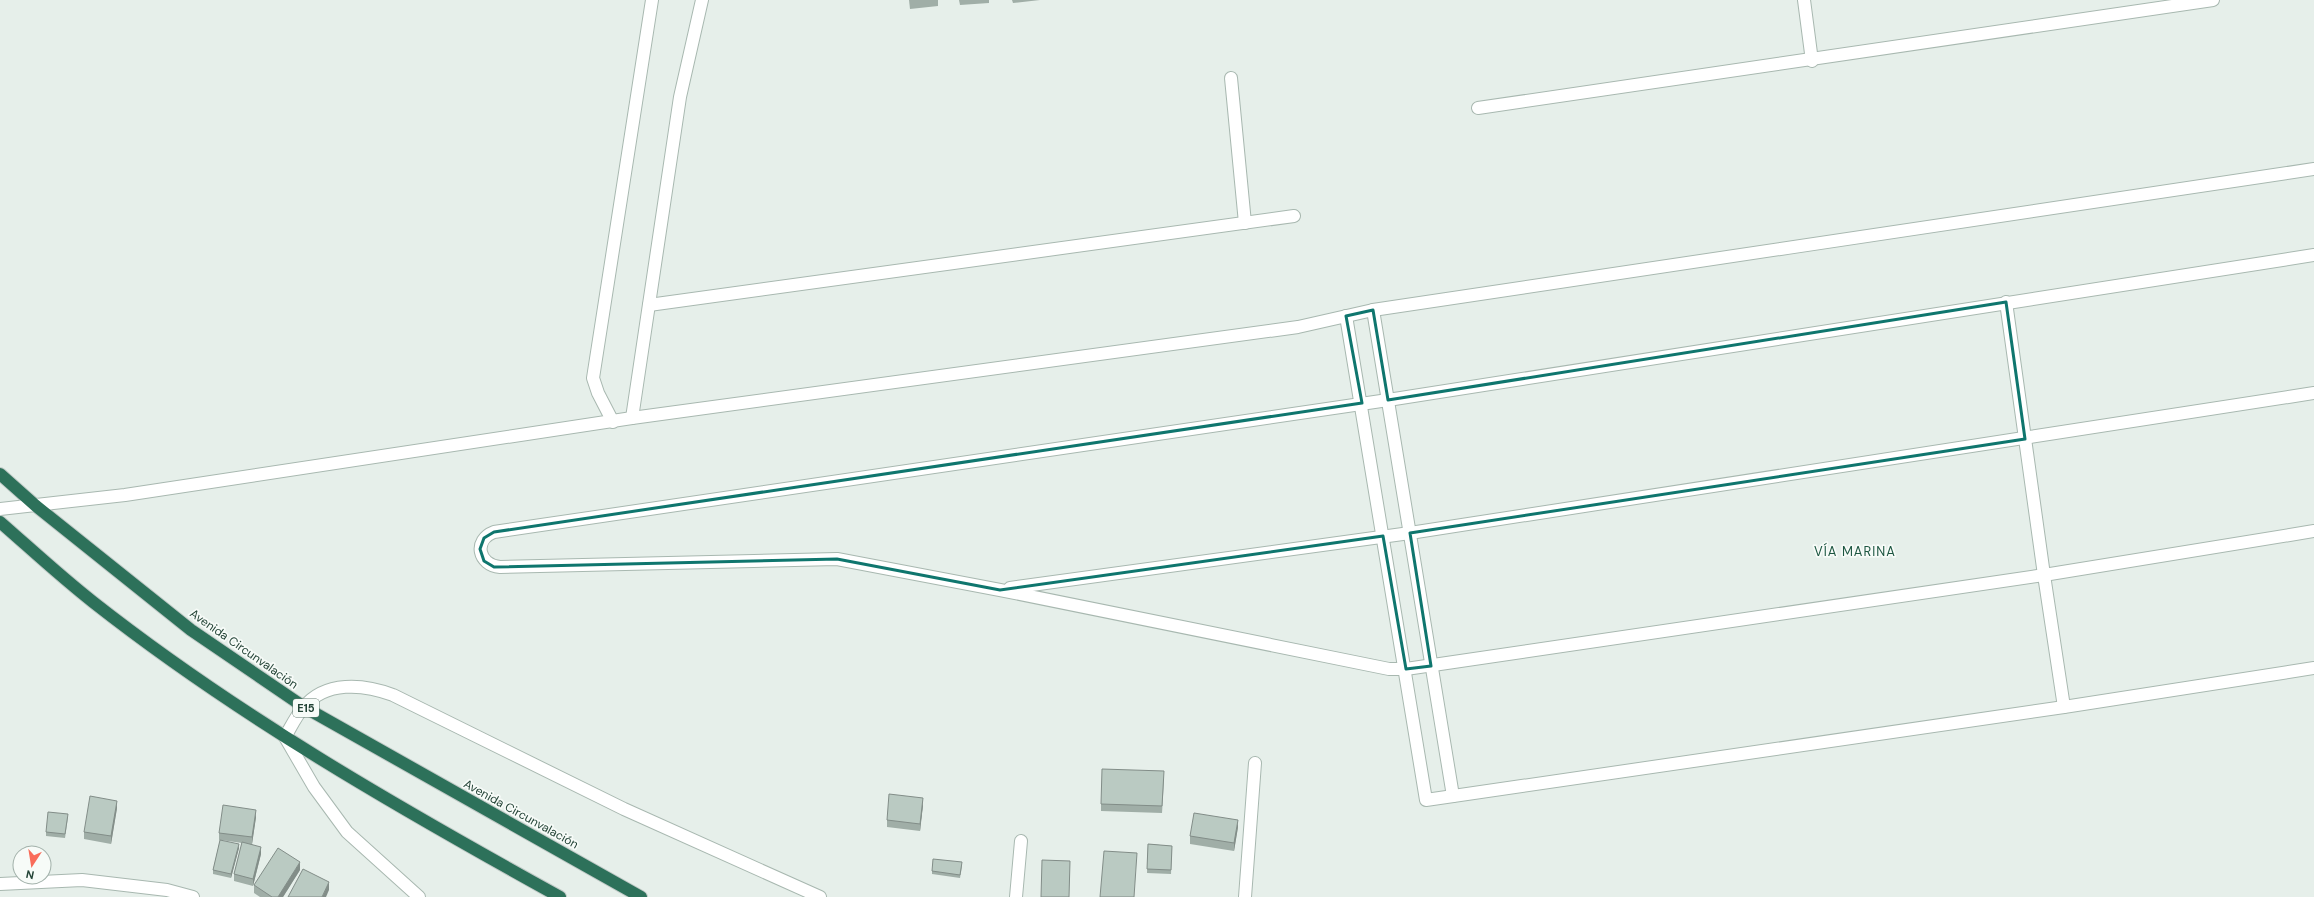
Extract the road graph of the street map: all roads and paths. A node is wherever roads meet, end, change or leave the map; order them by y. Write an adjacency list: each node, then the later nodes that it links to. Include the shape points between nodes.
1 (652, 0): 20 (street, via 593,378)
2 (702, 0): 13 (street, via 680,97)
3 (1804, 0): 5 (street)
4 (2213, 0): 5 (street)
5 (1812, 61): 7 (street)
6 (1231, 78): 10 (street)
7 (1478, 108)
8 (2314, 169): 14 (street)
9 (1294, 216): 10 (street)
10 (1245, 223): 13 (street)
11 (2314, 255): 12 (street)
12 (2006, 302): 17 (street); 21 (street)
13 (649, 305): 19 (street)
14 (1373, 310): 15 (street); 17 (street)
15 (1346, 316): 18 (street); 19 (street, via 1298,327)
16 (2314, 394): 21 (street)
17 (1388, 400): 18 (street); 27 (street)
18 (1362, 403): 28 (street); 30 (street, via 494,532 484,538 480,550 488,565 500,567 837,559)
19 (632, 418): 20 (street)
20 (613, 422): 23 (street)
21 (2025, 439): 27 (street); 29 (street)
22 (0, 474): 23 (highway, Avenida Circunvalación / E15)
23 (36, 506): 24 (street); 34 (highway, Avenida Circunvalación / E15, via 191,630)
24 (0, 508)
25 (0, 522): 36 (highway, via 92,602 200,680)
26 (2314, 531): 29 (street)
27 (1410, 533): 28 (street); 31 (street)
28 (1383, 536): 30 (street); 33 (street)
29 (2044, 575): 31 (street); 35 (street)
30 (1000, 590): 33 (street, via 1389,669)
31 (1431, 666): 33 (street); 38 (street)
32 (2314, 668): 35 (street)
33 (1406, 669): 38 (street, via 1426,800)
34 (304, 707): 36 (street); 44 (highway, Avenida Circunvalación / E15); 45 (street, via 331,690 351,686 374,687 624,809)
35 (2064, 707): 38 (street)
36 (285, 737): 42 (street, via 314,787 347,832); 43 (highway, via 339,772)
37 (1255, 764): 47 (street)
38 (1453, 796)
39 (1021, 841): 46 (street)
40 (0, 884): 41 (street, via 82,880 167,890)
41 (193, 897)
42 (419, 897)
43 (560, 897)
44 (641, 897)
45 (820, 897)
46 (1016, 897)
47 (1246, 897)

